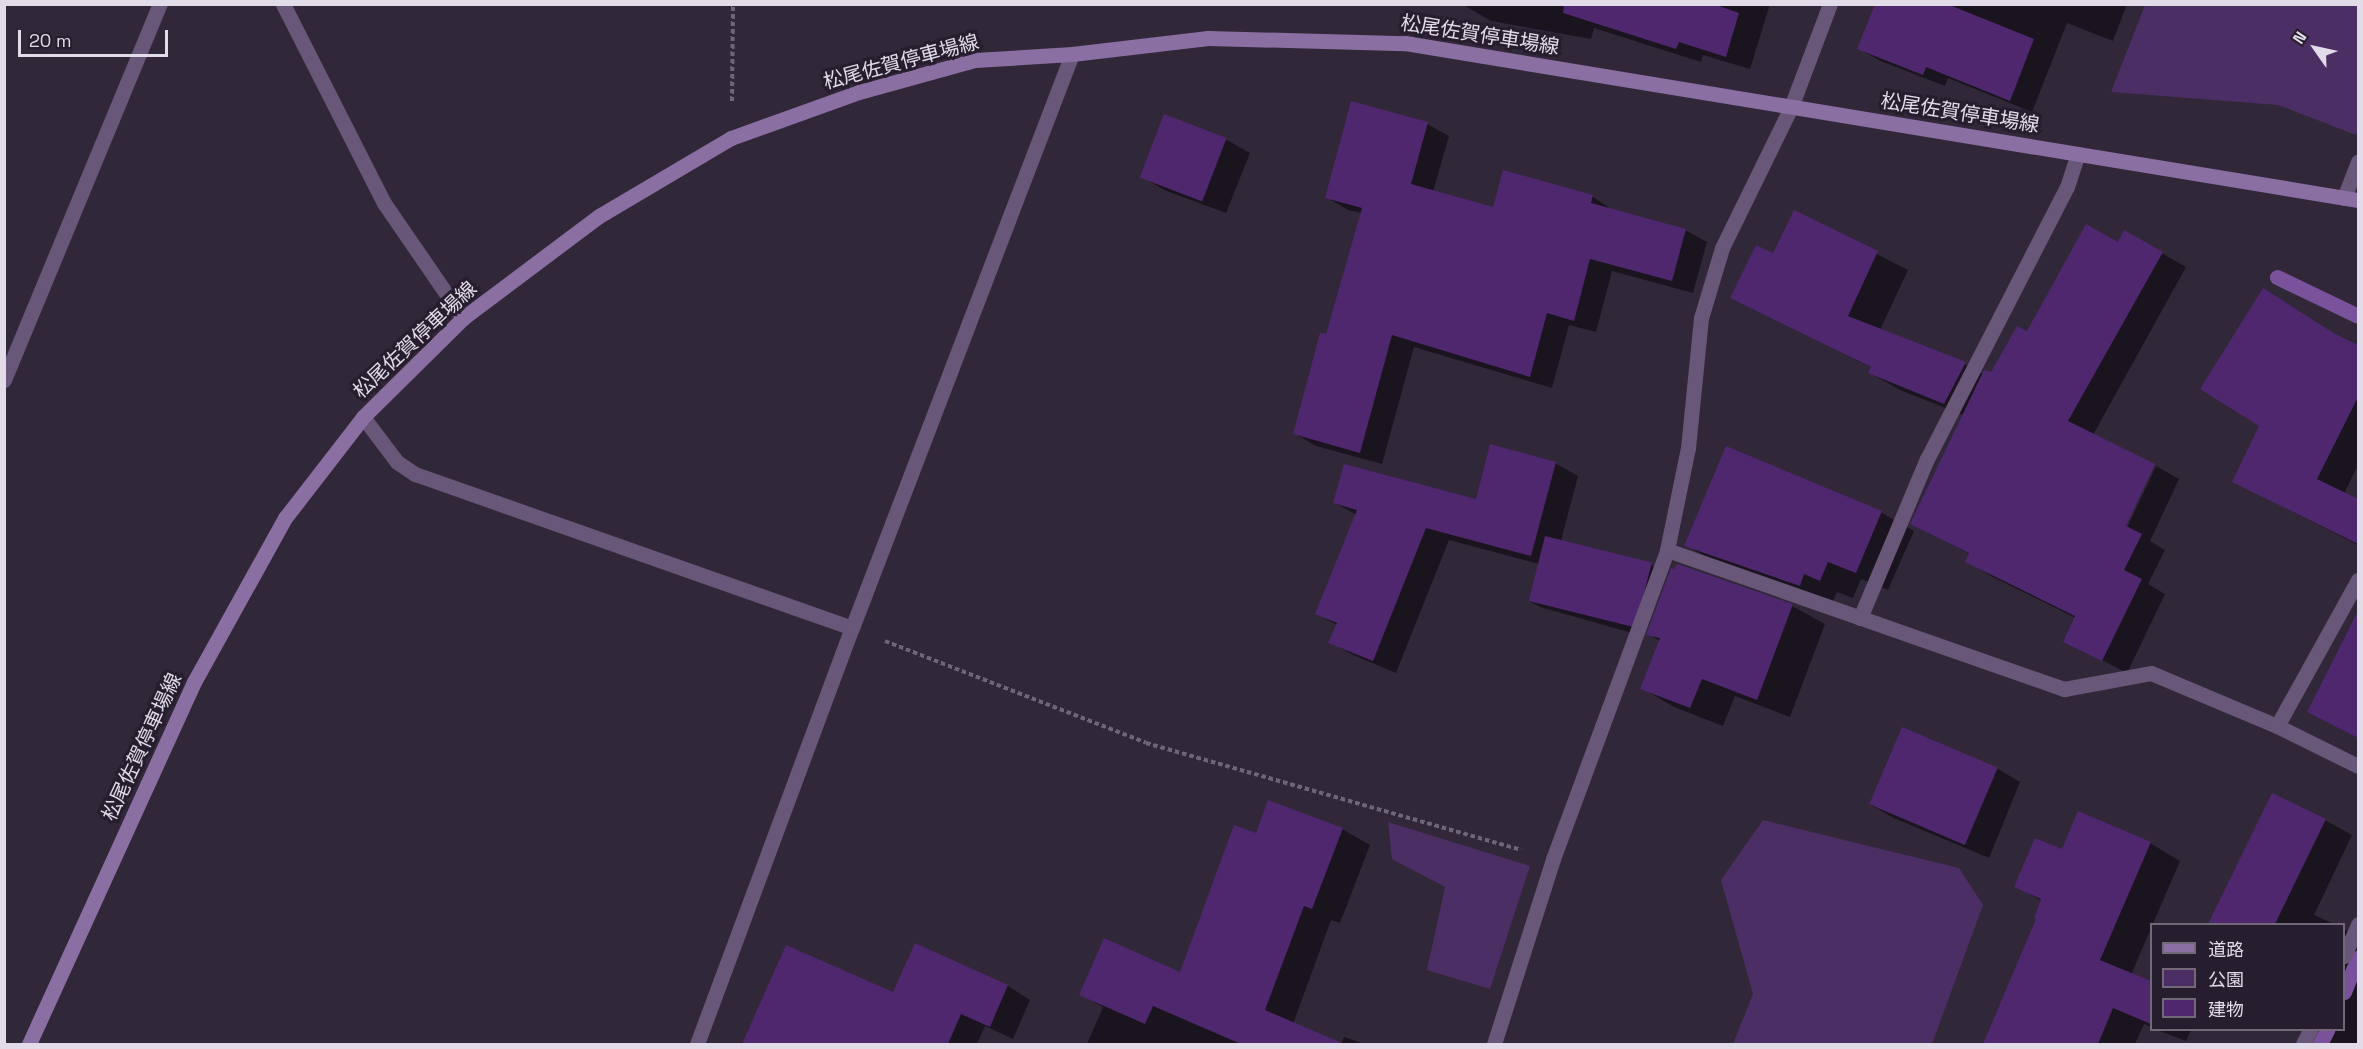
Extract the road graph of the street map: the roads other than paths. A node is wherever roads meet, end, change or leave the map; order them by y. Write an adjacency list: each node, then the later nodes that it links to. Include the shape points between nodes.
1 (160, 4): 10 (street)
2 (283, 4): 9 (street, via 384,202)
3 (1830, 4): 5 (street)
4 (1072, 54): 5 (main road, 松尾佐賀停車場線, via 1208,38 1405,43); 9 (main road, 松尾佐賀停車場線, via 975,60 859,92 731,138 599,216); 15 (street)
5 (1791, 107): 6 (main road, 松尾佐賀停車場線); 12 (street, via 1722,248 1701,318 1688,448)
6 (2078, 154): 8 (main road, 松尾佐賀停車場線); 14 (street, via 2067,187 1927,459)
7 (2358, 162): 8 (street)
8 (2351, 199)
9 (464, 318): 11 (main road, 松尾佐賀停車場線)
10 (4, 380)
11 (363, 417): 15 (street, via 397,462 415,474); 20 (main road, 松尾佐賀停車場線, via 285,518 194,682)
12 (1668, 550): 14 (street); 22 (street, via 1553,859)
13 (2358, 580): 16 (street)
14 (1860, 618): 16 (street, via 2064,689 2151,673)
15 (852, 628): 21 (street)
16 (2277, 726): 17 (street)
17 (2358, 765)
18 (2358, 924): 19 (street)
19 (2345, 952)
20 (29, 1044)
21 (697, 1044)
22 (1494, 1044)

